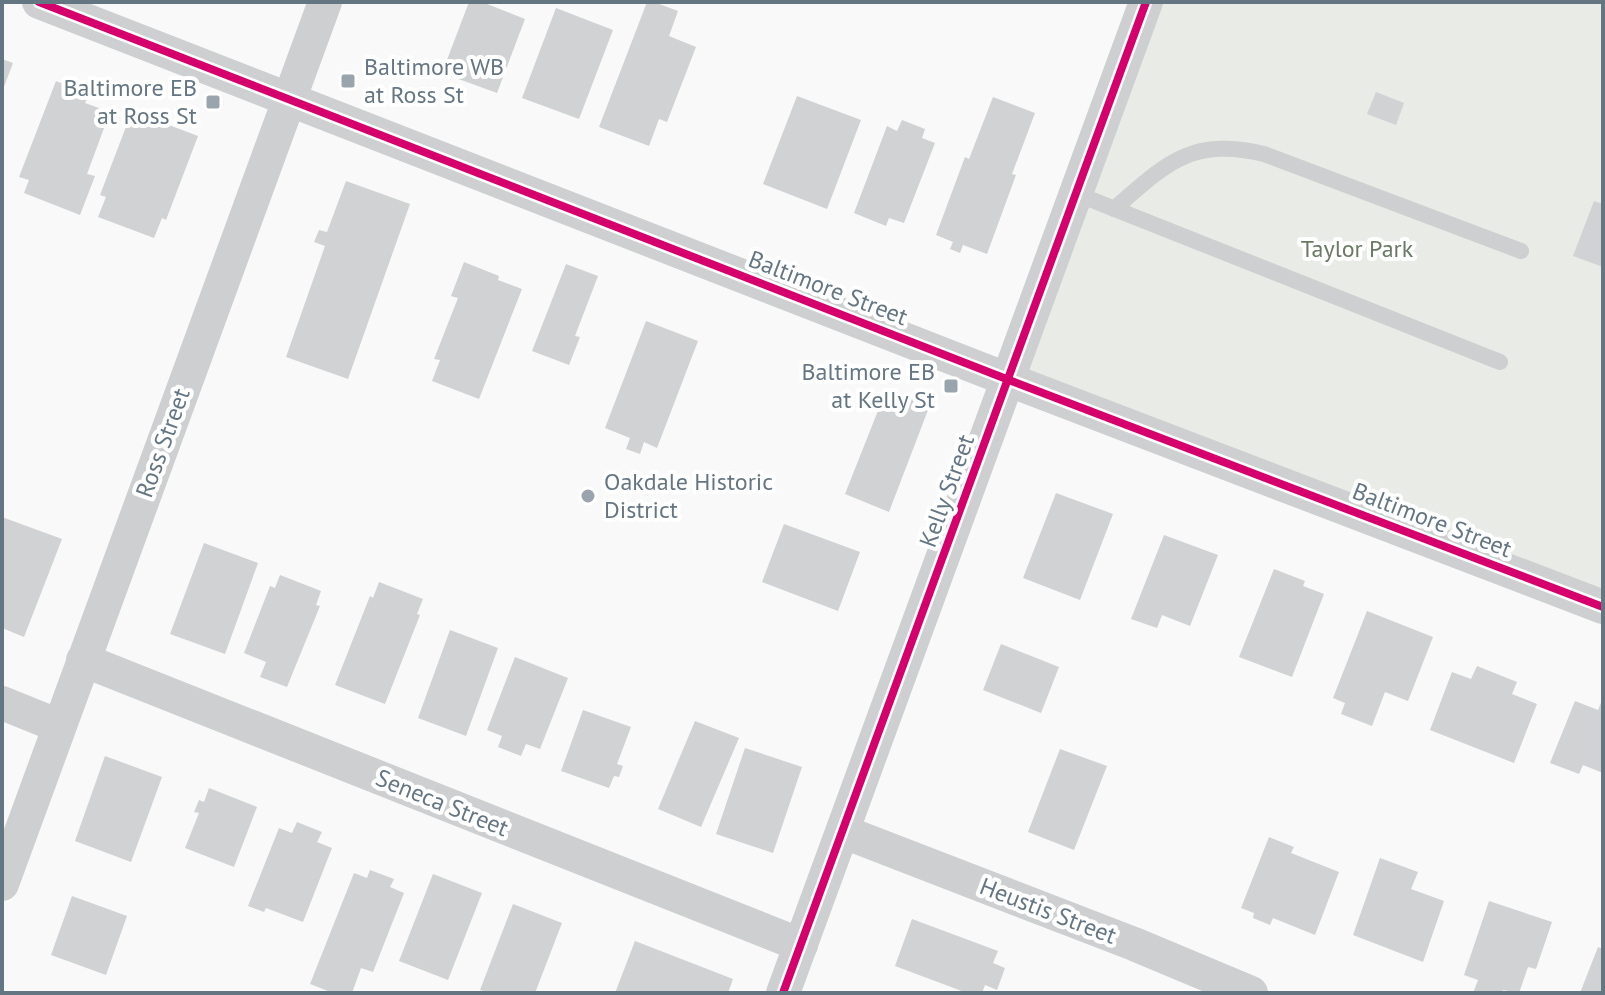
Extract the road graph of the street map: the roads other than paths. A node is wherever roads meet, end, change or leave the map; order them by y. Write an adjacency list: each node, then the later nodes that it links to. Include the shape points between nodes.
1 (39, 2): 4 (street, Baltimore Street)
2 (325, 2): 4 (street, Ross Street)
3 (1146, 2): 5 (street, Kelly Street)
4 (289, 99): 9 (street, Baltimore Street); 11 (street, Ross Street)
5 (1077, 194): 6 (lane); 9 (street, Kelly Street)
6 (1114, 209): 7 (lane, via 1186,155 1235,147); 8 (lane)
7 (1521, 251)
8 (1500, 362)
9 (1009, 380): 10 (street, Baltimore Street); 14 (street, Kelly Street)
10 (1603, 607)
11 (83, 660): 13 (street, Ross Street); 16 (street, Seneca Street)
12 (2, 703): 13 (street)
13 (59, 726): 15 (street, Ross Street)
14 (844, 832): 16 (street, Kelly Street); 18 (street, Heustis Street)
15 (2, 884)
16 (801, 945): 17 (street, Kelly Street)
17 (783, 993)
18 (1251, 993)

